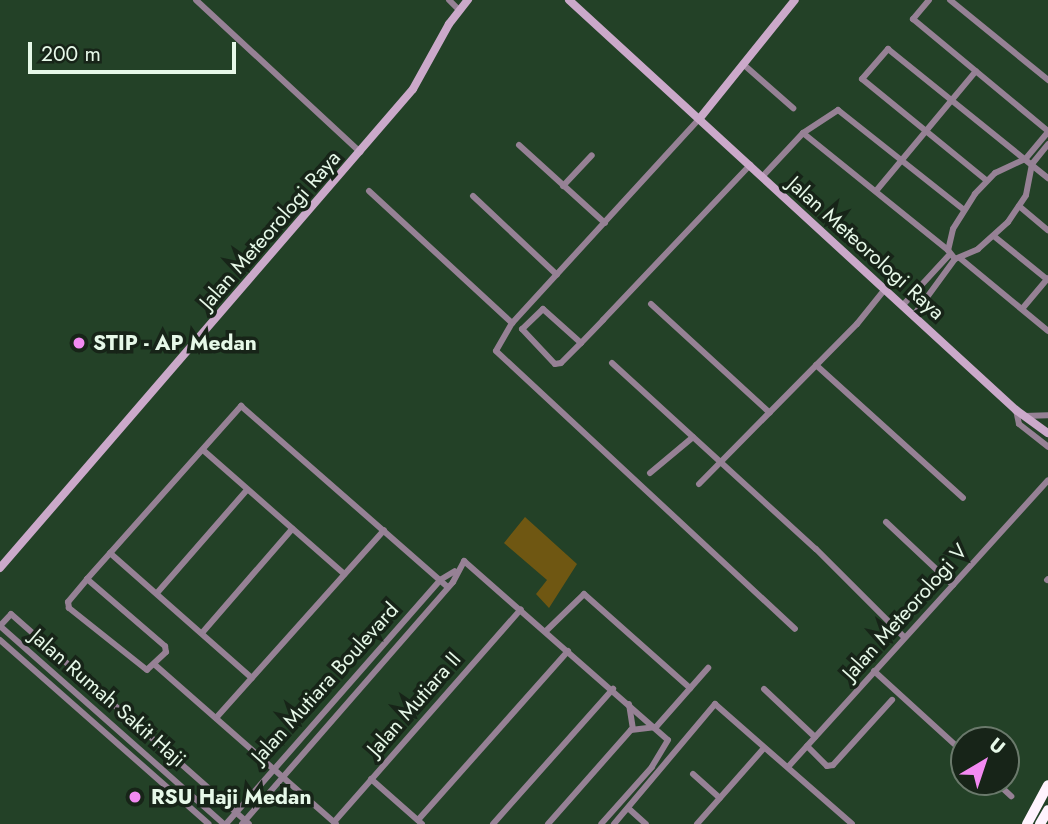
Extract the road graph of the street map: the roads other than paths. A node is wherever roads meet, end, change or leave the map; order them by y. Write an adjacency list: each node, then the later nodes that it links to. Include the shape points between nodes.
1 (196, 0): 9 (street)
2 (208, 0): 9 (street)
3 (449, 0): 10 (street)
4 (468, 0): 10 (street, Jalan Meteorologi Raya)
5 (569, 0): 16 (street, Jalan Meteorologi Raya)
6 (795, 0): 11 (street)
7 (929, 0): 12 (street, via 913,19)
8 (950, 0): 13 (street)
9 (202, 6): 22 (street)
10 (459, 9): 22 (street, Jalan Meteorologi Raya, via 413,89)
11 (743, 64): 15 (street); 16 (street)
12 (975, 71): 14 (street); 18 (street)
13 (1048, 80)
14 (951, 100): 17 (street); 17 (street, via 888,49 862,79); 25 (street)
15 (793, 108)
16 (700, 118): 27 (street, Jalan Meteorologi Raya); 37 (street)
17 (926, 131): 24 (street); 30 (street)
18 (1048, 131): 25 (street)
19 (803, 133): 24 (street, via 844,111); 28 (street); 33 (street)
20 (1048, 144): 26 (street)
21 (519, 145): 31 (street)
22 (360, 152): 71 (street, Jalan Meteorologi Raya)
23 (592, 155): 31 (street)
24 (903, 159): 33 (street); 36 (street)
25 (1025, 159): 26 (street); 30 (street)
26 (1032, 164): 29 (street); 35 (street, via 1033,176)
27 (750, 165): 28 (street, Jalan Meteorologi Raya); 51 (street)
28 (762, 177): 43 (street, Jalan Meteorologi Raya)
29 (1048, 178)
30 (986, 180): 36 (street)
31 (563, 186): 37 (street)
32 (369, 191): 49 (street)
33 (876, 191): 40 (street)
34 (473, 196): 41 (street)
35 (1019, 206): 38 (street); 39 (street)
36 (964, 210): 40 (street)
37 (605, 223): 41 (street)
38 (1048, 230)
39 (995, 237): 40 (street); 42 (street)
40 (953, 255): 44 (street); 47 (street)
41 (557, 275): 49 (street)
42 (1048, 279): 47 (street)
43 (885, 289): 46 (street, Jalan Meteorologi Raya); 53 (street)
44 (921, 293): 46 (street); 48 (street)
45 (651, 304): 54 (street)
46 (903, 305): 48 (street, Jalan Meteorologi Raya)
47 (1022, 309): 50 (street)
48 (914, 315): 55 (street, Jalan Meteorologi Raya)
49 (512, 323): 81 (street, via 497,343 498,353)
50 (1048, 331)
51 (581, 343): 51 (street, via 557,364 522,329 542,308)
52 (612, 363): 58 (street)
53 (816, 365): 54 (street); 66 (street)
54 (770, 413): 61 (street)
55 (1019, 413): 56 (street); 57 (street, Jalan Meteorologi Raya); 59 (street, via 1020,424)
56 (1048, 415)
57 (1048, 433)
58 (693, 437): 61 (street); 62 (street)
59 (1048, 447)
60 (203, 450): 65 (street); 69 (street, via 243,406); 70 (street)
61 (722, 462): 64 (street); 84 (street)
62 (650, 473)
63 (1048, 480): 76 (street, Jalan Meteorologi V)
64 (699, 484)
65 (247, 490): 68 (street); 78 (street)
66 (963, 498)
67 (886, 522): 76 (street)
68 (292, 529): 73 (street); 83 (street)
69 (384, 530): 73 (street); 75 (street)
70 (110, 553): 74 (street); 78 (street)
71 (0, 568)
72 (455, 571): 75 (street, Jalan Mutiara Boulevard); 77 (street, Jalan Mutiara Boulevard); 79 (street, Jalan Mutiara Boulevard, via 465,562)
73 (344, 574): 90 (street)
74 (87, 579): 87 (street, via 165,646 166,652); 87 (street, via 68,602 69,608 142,669)
75 (440, 580): 77 (street); 104 (street, Jalan Mutiara Boulevard)
76 (953, 586): 84 (street, Jalan Meteorologi V)
77 (448, 587): 106 (street, Jalan Mutiara Boulevard)
78 (157, 593): 83 (street)
79 (521, 609): 82 (street); 107 (street, Jalan Mutiara II)
80 (0, 626): 112 (street, via 11,614); 117 (street, Jalan Rumah Sakit Haji)
81 (795, 629)
82 (546, 631): 86 (street); 91 (street, via 584,594)
83 (202, 633): 90 (street)
84 (904, 638): 89 (street, Jalan Meteorologi V)
85 (0, 640): 116 (street, Jalan Rumah Sakit Haji)
86 (568, 651): 93 (street); 113 (street)
87 (154, 664): 96 (street)
88 (708, 668): 91 (street)
89 (874, 671): 99 (street, Jalan Meteorologi V); 100 (street)
90 (252, 678): 96 (street)
91 (690, 688): 97 (street)
92 (764, 689): 99 (street)
93 (613, 690): 95 (street); 118 (street)
94 (891, 700): 101 (street, via 833,765 827,766)
95 (629, 704): 97 (street); 98 (street)
96 (216, 718): 104 (street)
97 (656, 727): 98 (street); 120 (street, via 668,745)
98 (633, 729): 119 (street)
99 (815, 737): 101 (street, Jalan Meteorologi V)
100 (950, 740)
101 (807, 746): 103 (street, Jalan Meteorologi V)
102 (764, 748): 103 (street); 109 (street); 110 (street, via 715,704)
103 (788, 767): 124 (street)
104 (273, 769): 106 (street); 112 (street, Jalan Mutiara Boulevard)
105 (694, 774): 109 (street)
106 (283, 778): 114 (street, Jalan Mutiara Boulevard); 115 (street)
107 (372, 779): 113 (street); 115 (street, Jalan Mutiara II)
108 (1048, 785): 125 (highway)
109 (720, 798): 123 (street)
110 (628, 808): 121 (street); 122 (street)
111 (1048, 810): 126 (highway)
112 (236, 812): 114 (street); 117 (street, Jalan Mutiara Boulevard)
113 (420, 822)
114 (246, 823)
115 (335, 823)
116 (209, 824)
117 (225, 824)
118 (493, 824)
119 (548, 824)
120 (601, 824)
121 (614, 824)
122 (646, 824)
123 (697, 824)
124 (851, 824)
125 (1027, 824)
126 (1040, 824)

